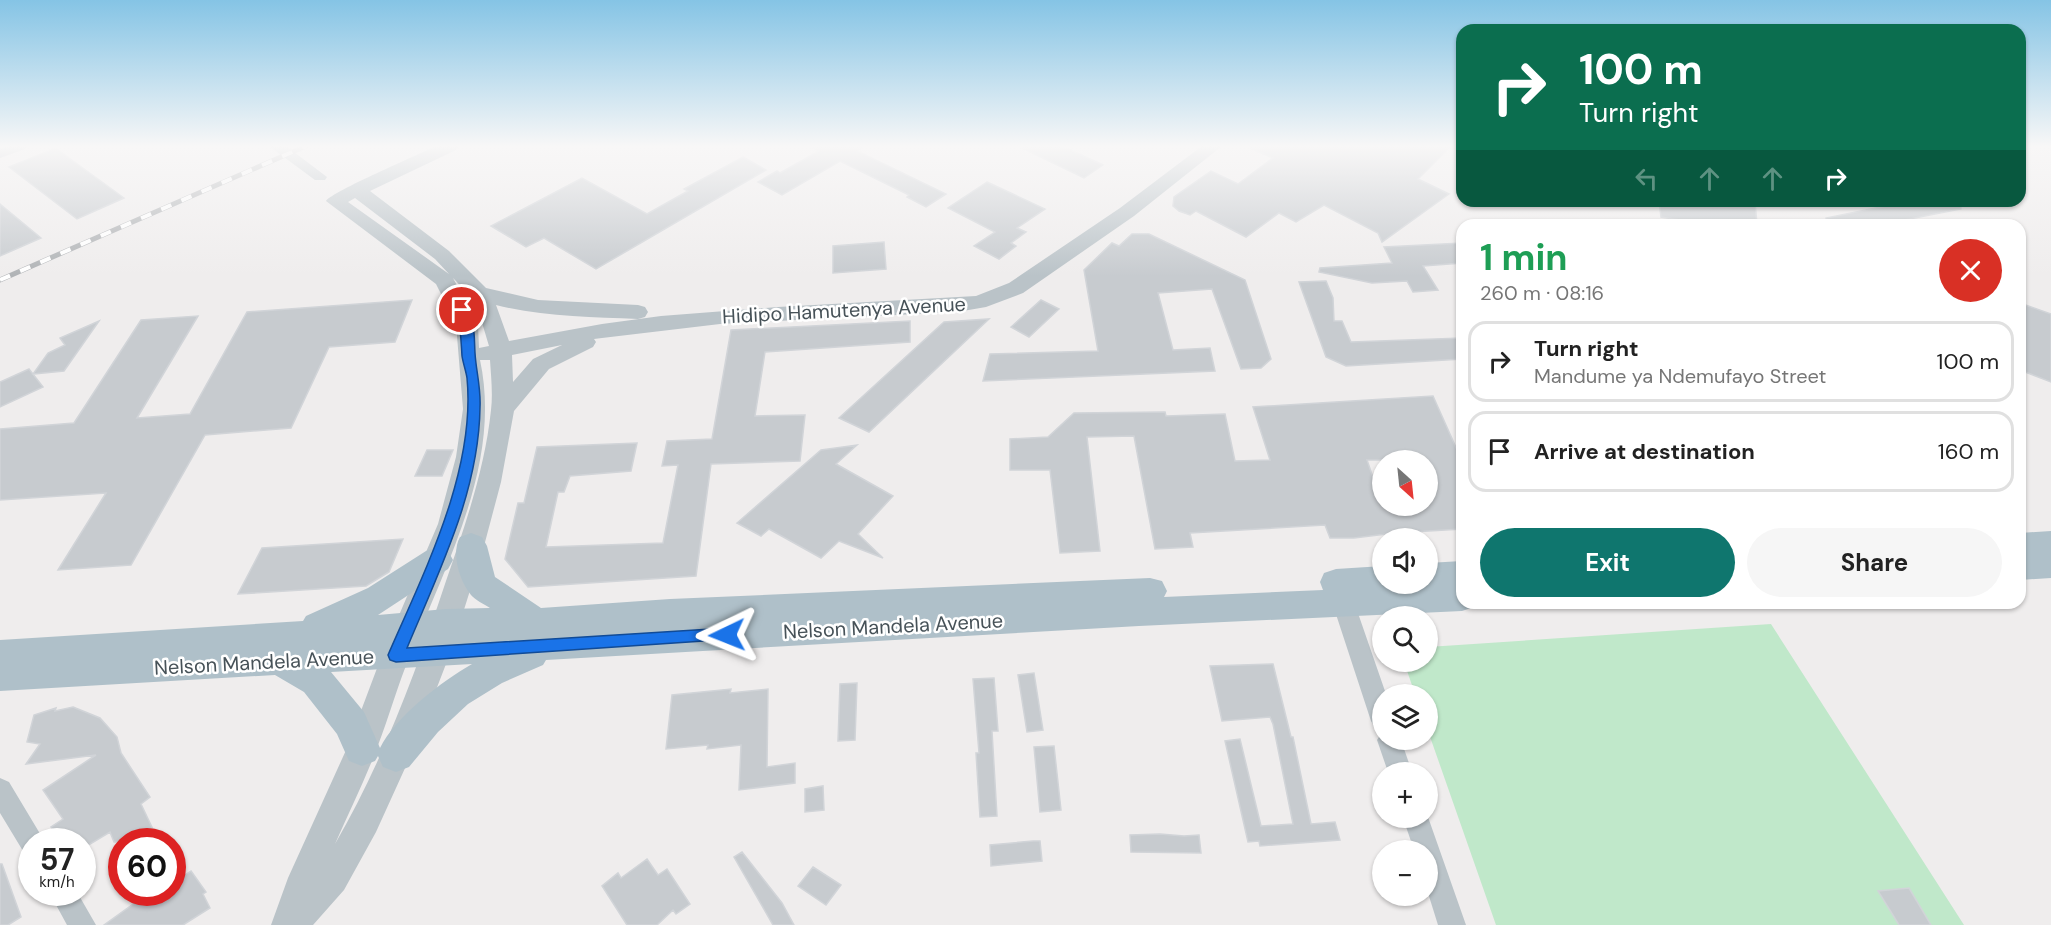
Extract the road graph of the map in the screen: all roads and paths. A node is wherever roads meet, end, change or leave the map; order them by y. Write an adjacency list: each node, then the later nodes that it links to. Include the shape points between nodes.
1 (360, 189): 4 (street)
2 (1133, 189): 6 (street, Hidipo Hamutenya Avenue, via 1005,276 980,287 951,294)
3 (1157, 189): 6 (street, Hidipo Hamutenya Avenue, via 1016,288 979,302)
4 (346, 196): 5 (street, via 442,255); 8 (street, via 444,280 467,324)
5 (479, 293): 6 (street, via 495,299); 7 (street)
6 (633, 319): 7 (street, Hidipo Hamutenya Avenue, via 601,329); 9 (street, via 541,364)
7 (498, 341): 8 (street, Hidipo Hamutenya Avenue); 9 (street)
8 (468, 348): 11 (street, via 474,409 468,457 451,524)
9 (503, 409): 10 (street)
10 (471, 546): 17 (main road, via 476,574 483,586); 18 (street)
11 (437, 560): 19 (street); 20 (main road, via 413,578)
12 (1456, 574): 13 (main road)
13 (1438, 575)
14 (1372, 582): 15 (main road, Nelson Mandela Avenue)
15 (1340, 592): 16 (main road, Nelson Mandela Avenue); 17 (main road, Nelson Mandela Avenue); 23 (street)
16 (1456, 597)
17 (548, 633): 18 (main road, Nelson Mandela Avenue); 24 (main road, via 503,665 474,679)
18 (442, 637): 19 (main road, Nelson Mandela Avenue); 24 (street)
19 (401, 641): 20 (main road, Nelson Mandela Avenue); 24 (street)
20 (284, 649): 21 (main road, Nelson Mandela Avenue); 22 (main road, Nelson Mandela Avenue); 24 (main road)
21 (0, 655)
22 (0, 676)
23 (1372, 688)
24 (379, 752): 30 (street, via 304,878); 30 (street, via 365,822 333,879)
25 (0, 790): 26 (street)
26 (23, 828)
27 (1438, 884): 31 (street)
28 (70, 906): 29 (street)
29 (81, 925)
30 (289, 925)
31 (1452, 925)

